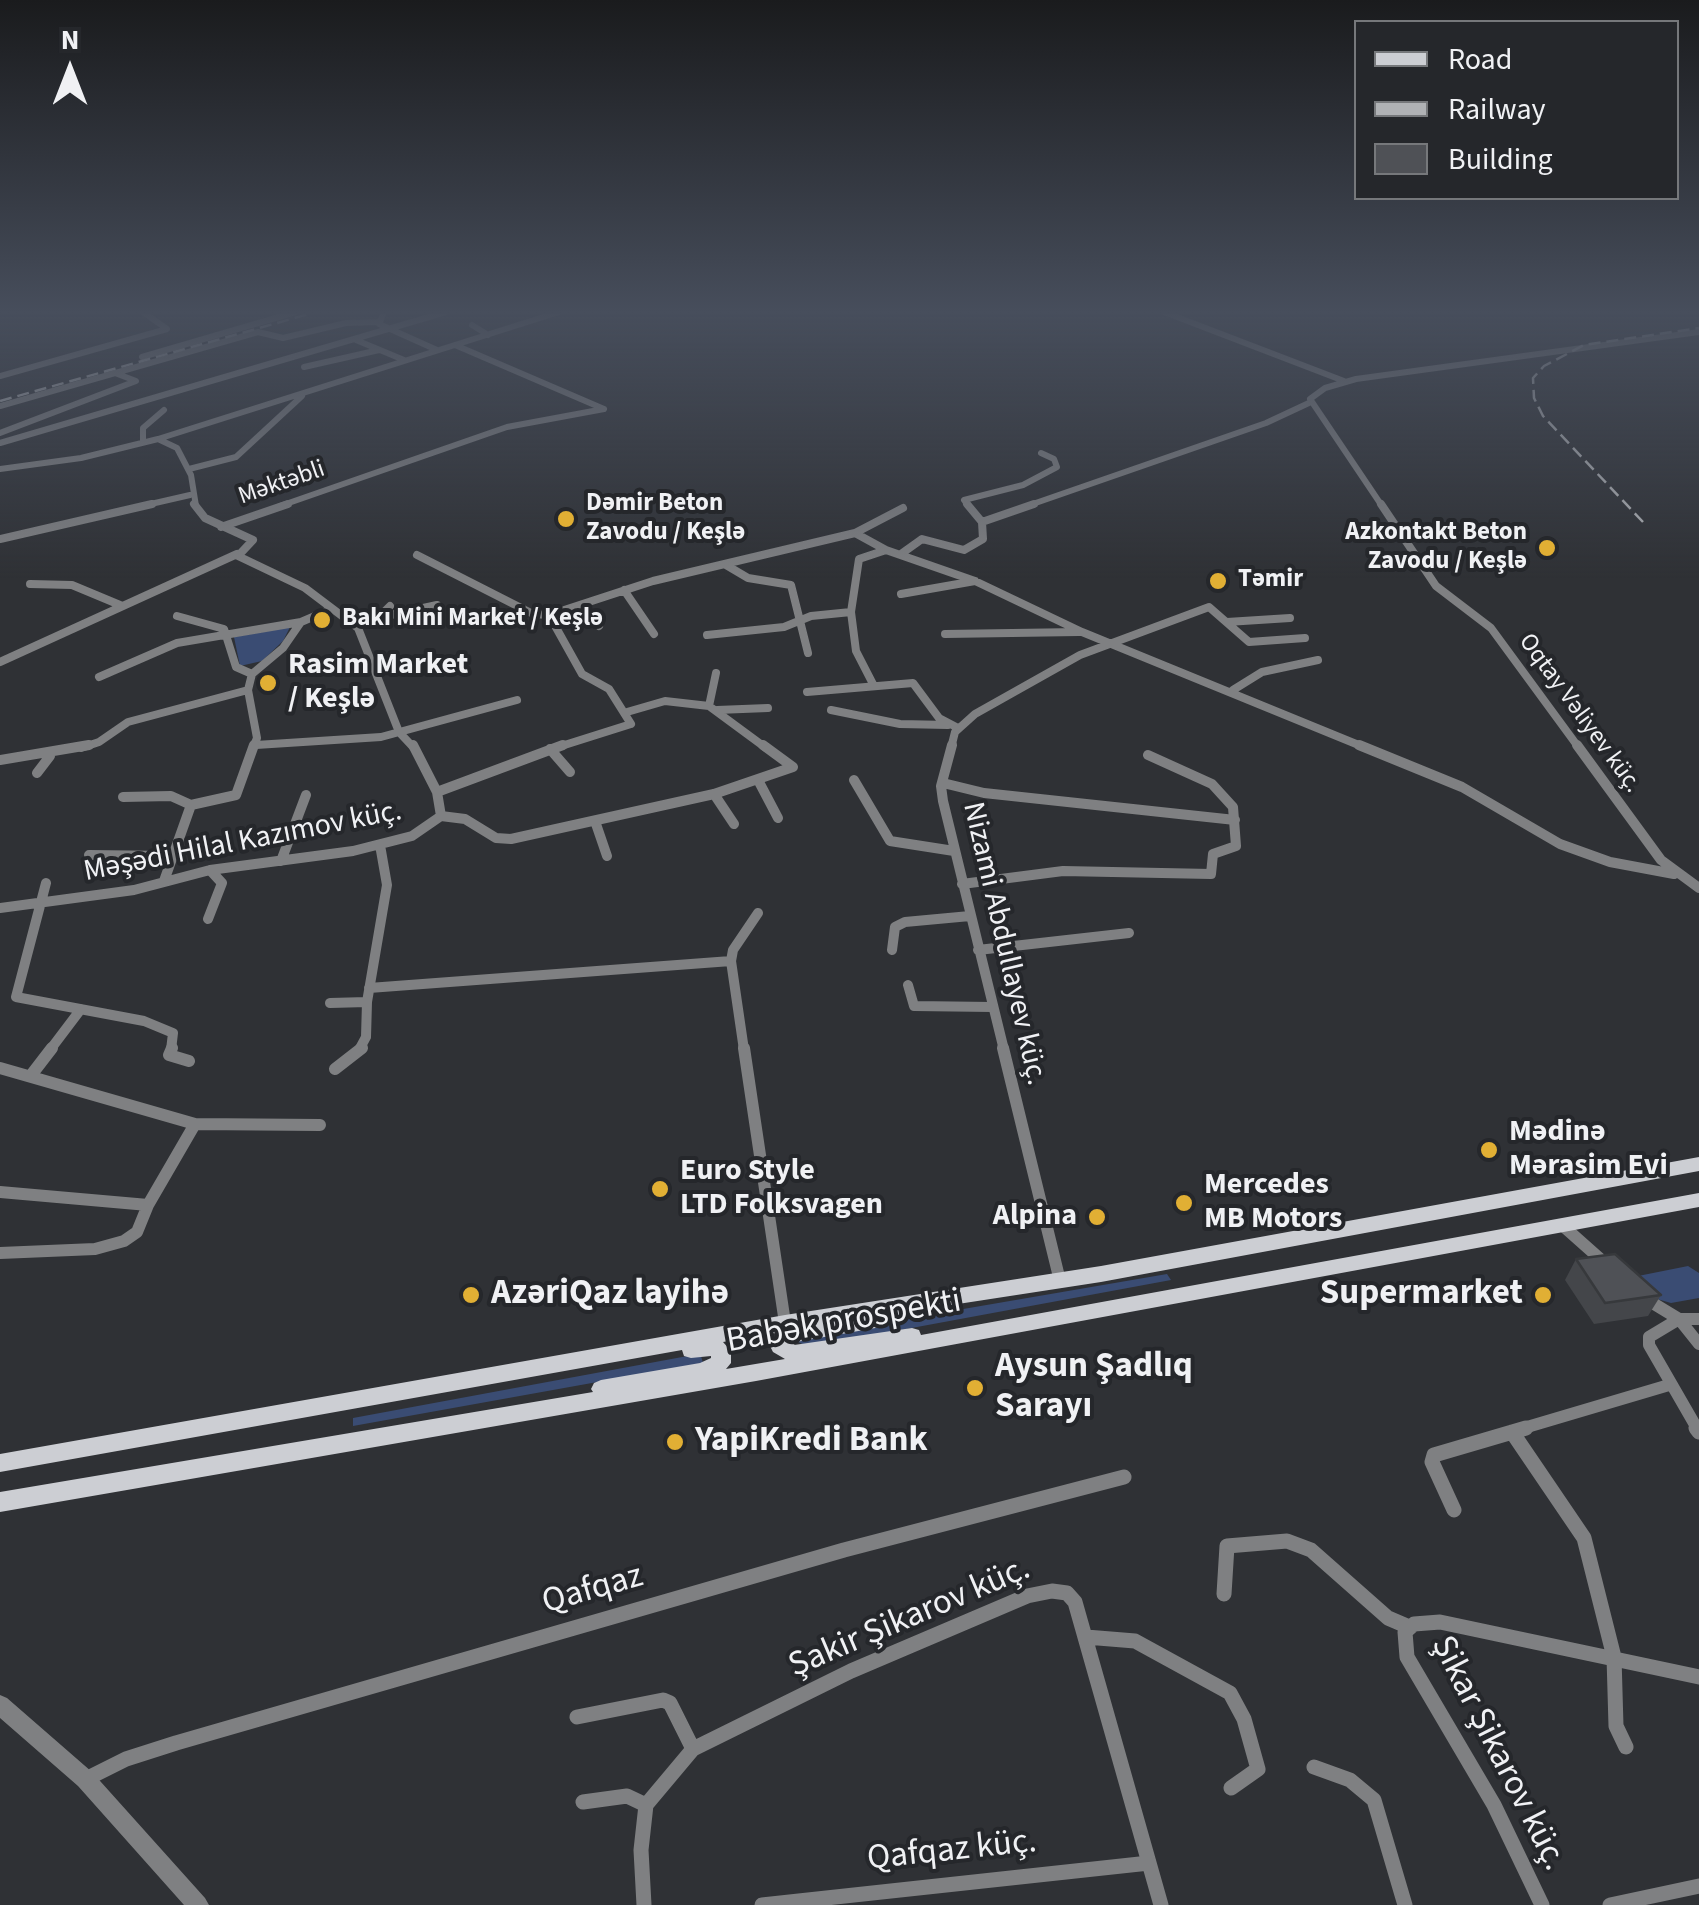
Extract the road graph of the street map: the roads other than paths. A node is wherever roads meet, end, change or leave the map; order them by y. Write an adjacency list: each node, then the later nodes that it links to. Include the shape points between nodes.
1 (84, 401): 8 (street)
2 (146, 401): 11 (street)
3 (281, 401): 9 (street)
4 (297, 401): 14 (street, via 236,457)
5 (585, 401): 18 (street, Məktəbli, via 604,409 507,427)
6 (1311, 402): 17 (street); 98 (street, Oqtay Vəliyev küç., via 1436,586 1511,652)
7 (164, 410): 10 (street, via 143,428)
8 (0, 433)
9 (158, 438): 10 (street); 14 (street, via 177,448)
10 (144, 442): 13 (street)
11 (0, 443)
12 (1041, 453): 17 (street, via 1057,467 1023,485 964,500)
13 (0, 469)
14 (188, 469): 15 (street)
15 (190, 495): 18 (street); 20 (street)
16 (903, 508): 19 (street)
17 (982, 522): 23 (street, via 983,539 969,550 922,539)
18 (220, 527): 22 (street, via 252,540)
19 (855, 533): 21 (street); 25 (street)
20 (0, 539)
21 (886, 550): 23 (street); 37 (street, via 859,559)
22 (236, 554): 33 (street); 36 (street, via 306,588)
23 (901, 554): 27 (street)
24 (417, 555): 38 (street, via 533,614)
25 (726, 565): 26 (street); 42 (street, via 748,578 791,584)
26 (702, 571): 29 (street); 30 (street)
27 (976, 582): 31 (street); 48 (street)
28 (30, 584): 33 (street, via 72,585)
29 (710, 584)
30 (624, 590): 32 (street); 49 (street)
31 (901, 594)
32 (583, 604): 38 (street); 46 (street)
33 (120, 605): 56 (street)
34 (436, 605): 40 (street)
35 (390, 606): 40 (street)
36 (329, 610): 43 (street); 45 (street)
37 (851, 612): 42 (street); 60 (street, via 856,651)
38 (550, 615): 68 (street, via 582,674 609,689)
39 (178, 616): 47 (street)
40 (379, 618): 45 (street)
41 (1290, 618): 44 (street)
42 (801, 620): 51 (street); 54 (street)
43 (300, 622): 47 (street); 58 (street, via 283,648)
44 (1227, 622): 52 (street, via 1249,642); 53 (street, via 1208,607)
45 (354, 624): 70 (street, Məşədi Hilal Kazımov küç.)
46 (599, 626)
47 (227, 632): 58 (street, via 236,668); 59 (street, via 142,655)
48 (1082, 632): 50 (street); 53 (street)
49 (654, 634)
50 (945, 634)
51 (707, 635)
52 (1305, 638)
53 (1108, 642): 62 (street); 69 (street)
54 (808, 653)
55 (1318, 660): 62 (street, via 1262,672)
56 (0, 662)
57 (716, 673): 65 (street)
58 (252, 674): 61 (street)
59 (99, 677)
60 (874, 686): 63 (street); 69 (street, via 916,684)
61 (248, 690): 71 (street); 74 (street, via 128,722 100,742)
62 (1233, 690): 98 (street, via 1462,786 1560,844)
63 (807, 692)
64 (516, 700): 70 (street)
65 (713, 708): 66 (street); 68 (street, via 665,700); 78 (street, via 792,767)
66 (768, 708)
67 (830, 710): 69 (street)
68 (627, 712): 72 (street, via 626,728)
69 (953, 727): 80 (street, Nizami Abdullayev küç.)
70 (399, 732): 71 (street); 81 (street, Məşədi Hilal Kazımov küç.)
71 (256, 746): 85 (street, via 236,795)
72 (550, 749): 76 (street); 81 (street)
73 (1148, 755): 88 (street, via 1222,791)
74 (50, 756): 75 (street); 77 (street)
75 (0, 760)
76 (570, 772)
77 (37, 773)
78 (758, 780): 82 (street); 87 (street)
79 (854, 780): 92 (street, via 890,841)
80 (942, 782): 88 (street, via 984,793); 92 (street, Nizami Abdullayev küç.)
81 (437, 792): 86 (street, Məşədi Hilal Kazımov küç.)
82 (714, 794): 89 (street); 90 (street)
83 (306, 795): 96 (street)
84 (123, 797): 85 (street, via 172,796)
85 (190, 805): 94 (street)
86 (441, 816): 89 (street, via 477,823 501,839); 91 (street, Məşədi Hilal Kazımov küç., via 424,832)
87 (778, 818)
88 (1236, 820): 101 (street, via 1236,846 1213,854 1211,874 1063,871)
89 (595, 821): 95 (street)
90 (734, 824)
91 (380, 845): 96 (street, Məşədi Hilal Kazımov küç.); 113 (street, via 387,884)
92 (954, 851): 101 (street, Nizami Abdullayev küç.)
93 (89, 855): 94 (street)
94 (171, 856): 99 (street)
95 (607, 856)
96 (280, 862): 97 (street, Məşədi Hilal Kazımov küç.)
97 (210, 870): 99 (street, Məşədi Hilal Kazımov küç.); 107 (street, via 222,883)
98 (1674, 874): 102 (street, Oqtay Vəliyev küç.)
99 (164, 881): 103 (street, Məşədi Hilal Kazımov küç.)
100 (46, 882): 103 (street)
101 (962, 884): 106 (street, Nizami Abdullayev küç.)
102 (1699, 888)
103 (41, 902): 104 (street, Məşədi Hilal Kazımov küç.); 117 (street, via 16,997)
104 (0, 908)
105 (758, 913): 111 (street)
106 (970, 916): 109 (street, via 904,922 896,927); 110 (street, Nizami Abdullayev küç.)
107 (208, 919)
108 (1128, 933): 110 (street)
109 (892, 950)
110 (978, 950): 116 (street, Nizami Abdullayev küç.)
111 (730, 961): 113 (street); 136 (street)
112 (908, 985): 116 (street, via 914,1006)
113 (368, 988): 114 (street)
114 (367, 1002): 115 (street); 120 (street, via 362,1048)
115 (330, 1003)
116 (992, 1007): 131 (street, Nizami Abdullayev küç.)
117 (81, 1010): 118 (street, via 165,1029 175,1042 168,1055); 121 (street)
118 (189, 1061)
119 (0, 1068): 121 (street)
120 (334, 1068)
121 (32, 1074): 122 (street)
122 (195, 1124): 123 (street); 127 (street)
123 (320, 1125)
124 (1699, 1164): 131 (main road, Babək prospekti)
125 (0, 1192): 127 (street)
126 (1699, 1200): 128 (main road, Babək prospekti)
127 (148, 1206): 129 (street, via 137,1232 124,1241 95,1250)
128 (1562, 1225): 130 (street); 137 (main road, Babək prospekti)
129 (0, 1252)
130 (1620, 1276)
131 (1060, 1281): 132 (main road, Babək prospekti)
132 (1038, 1285): 136 (main road, Babək prospekti); 137 (main road, via 1006,1298 791,1335 780,1346 793,1354 890,1337)
133 (1634, 1288): 134 (street)
134 (1679, 1319): 135 (street); 138 (street); 140 (street, via 1650,1337)
135 (1699, 1319)
136 (785, 1322): 139 (main road, Babək prospekti)
137 (960, 1335): 143 (main road, Babək prospekti)
138 (1699, 1344)
139 (558, 1365): 143 (main road, via 626,1362 708,1347 723,1356 702,1371 465,1413); 144 (main road, Babək prospekti)
140 (1669, 1384): 141 (street); 142 (street)
141 (1512, 1432): 147 (street, via 1434,1455); 151 (street, via 1584,1538)
142 (1699, 1432)
143 (402, 1433): 146 (main road, Babək prospekti)
144 (0, 1462)
145 (1124, 1477): 158 (street, Qafqaz, via 844,1550 176,1743)
146 (0, 1502)
147 (1454, 1510)
148 (1224, 1594): 149 (street, via 1228,1546 1287,1541 1311,1550 1388,1618)
149 (1409, 1627): 151 (street, Şikar Şikarov küç., via 1440,1622); 170 (street, Şikar Şikarov küç., via 1408,1658 1494,1805)
150 (1086, 1638): 156 (street, Şakir Şikarov küç., via 1067,1593 1028,1596 852,1671); 159 (street, via 1135,1641 1230,1693 1258,1770); 162 (street, Şakir Şikarov küç.)
151 (1614, 1657): 152 (street, Şikar Şikarov küç.); 155 (street, via 1616,1726)
152 (1699, 1677)
153 (0, 1705): 158 (street)
154 (578, 1717): 156 (street, via 663,1700)
155 (1626, 1747)
156 (693, 1750): 161 (street, Şakir Şikarov küç.)
157 (1314, 1766): 169 (street, via 1350,1780 1374,1800)
158 (85, 1779): 165 (street)
159 (1231, 1788)
160 (583, 1802): 161 (street, via 627,1796)
161 (646, 1805): 166 (street)
162 (1149, 1863): 167 (street, Qafqaz küç.); 168 (street, Şakir Şikarov küç.)
163 (1699, 1886): 164 (street)
164 (1645, 1902): 171 (street)
165 (198, 1905)
166 (644, 1905)
167 (762, 1905)
168 (1161, 1905)
169 (1405, 1905)
170 (1542, 1905)
171 (1610, 1905)

